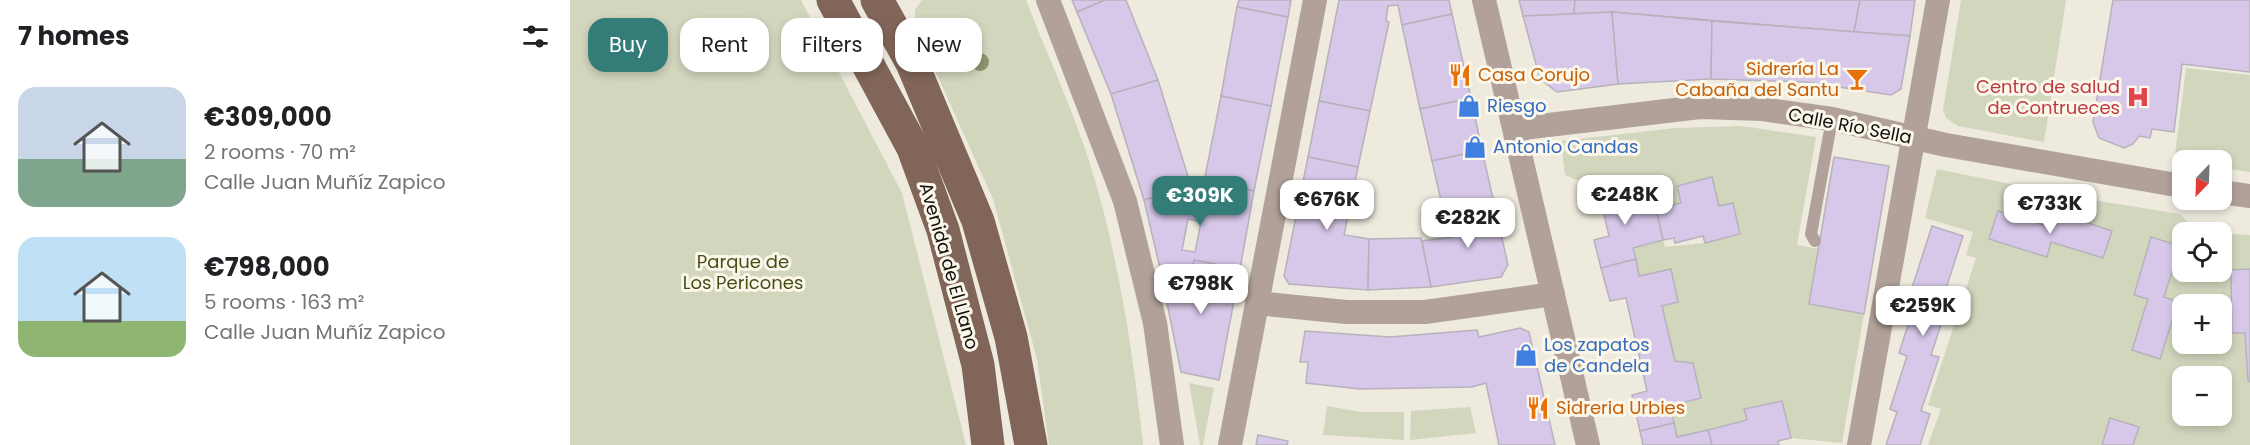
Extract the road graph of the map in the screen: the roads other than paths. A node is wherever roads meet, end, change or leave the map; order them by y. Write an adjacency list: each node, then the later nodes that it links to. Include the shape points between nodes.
1 (833, 0): 16 (main road, Avenida de El Llano, via 913,148 943,230 978,365)
2 (876, 0): 17 (main road, Avenida de El Llano, via 912,63 978,221 1011,337)
3 (1047, 0): 18 (street, via 1125,201 1155,323)
4 (1315, 0): 15 (street)
5 (1484, 0): 8 (street)
6 (1938, 0): 9 (street)
7 (1832, 119): 8 (street, Calle Río Sella, via 1762,109 1700,106); 9 (street, Calle Río Sella); 13 (lane, via 1811,234)
8 (1515, 129): 14 (street)
9 (1914, 138): 10 (street, Calle Río Sella); 21 (street)
10 (2172, 184)
11 (2232, 193): 12 (street)
12 (2250, 196)
13 (1815, 241)
14 (1553, 294): 15 (street, via 1425,312 1346,312); 20 (street)
15 (1257, 303): 19 (street)
16 (988, 445)
17 (1031, 445)
18 (1172, 445)
19 (1230, 445)
20 (1588, 445)
21 (1859, 445)

